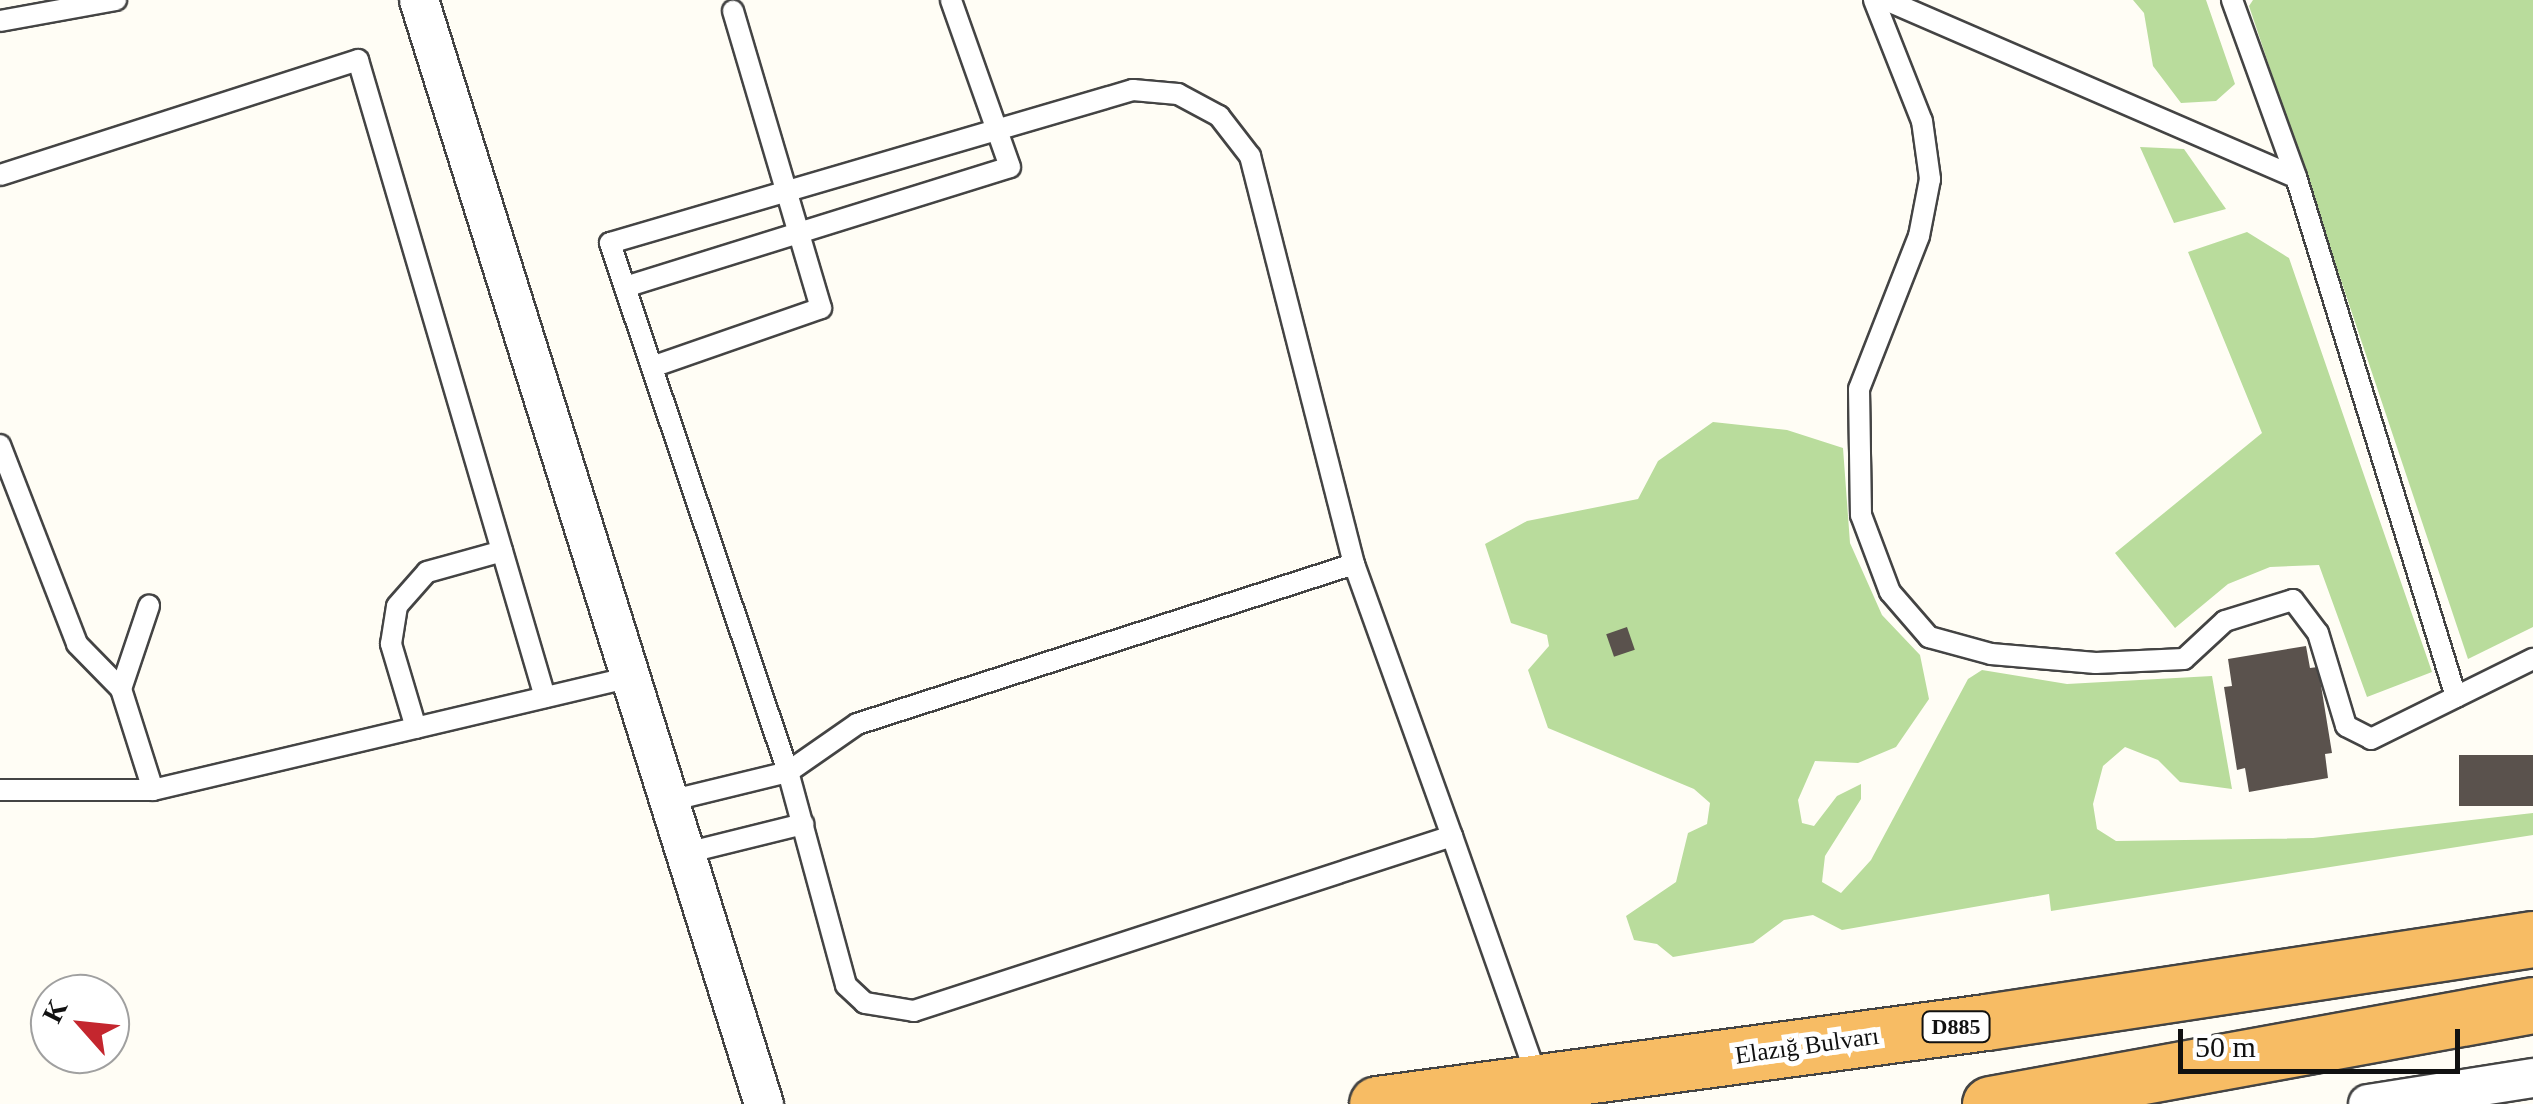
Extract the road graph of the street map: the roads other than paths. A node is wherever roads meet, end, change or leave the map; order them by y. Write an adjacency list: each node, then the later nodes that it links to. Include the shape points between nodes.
1 (116, 0): 8 (lane)
2 (418, 0): 21 (street)
3 (952, 0): 9 (lane)
4 (1874, 0): 24 (lane, via 1922,121 1930,179 1919,236 1859,388 1861,515 1890,592 1930,638 1990,654 2096,663 2184,659 2225,621 2293,600 2318,633 2346,726 2371,739)
5 (1886, 0): 11 (lane)
6 (2232, 0): 11 (lane)
7 (732, 12): 12 (lane)
8 (0, 20)
9 (998, 130): 12 (lane); 13 (lane, via 1010,167); 18 (lane, via 1133,90 1156,90 1199,103 1237,134 1250,156)
10 (0, 174): 17 (lane, via 358,60)
11 (2296, 176): 24 (lane)
12 (787, 191): 13 (lane); 14 (lane, via 610,243)
13 (800, 232): 14 (lane); 15 (lane, via 821,308)
14 (624, 287): 15 (lane)
15 (652, 367): 26 (lane)
16 (0, 445): 22 (lane, via 77,644)
17 (502, 551): 23 (lane); 25 (lane, via 427,572 397,606 391,644)
18 (1354, 564): 26 (lane, via 857,724); 31 (lane)
19 (149, 606): 22 (lane)
20 (2533, 659): 24 (lane)
21 (631, 677): 23 (lane); 29 (street)
22 (120, 689): 28 (lane)
23 (546, 697): 25 (lane)
24 (2456, 697)
25 (416, 728): 28 (lane)
26 (788, 772): 29 (lane); 30 (lane)
27 (0, 790): 28 (lane)
28 (153, 790)
29 (669, 801): 32 (street)
30 (803, 824): 31 (lane, via 846,984 877,1008 901,1012); 32 (lane)
31 (1452, 836): 35 (lane)
32 (686, 853): 37 (street)
33 (2533, 939): 35 (highway, Elazığ Bulvarı / D885)
34 (2533, 1005): 39 (highway)
35 (1538, 1082): 38 (highway, Elazığ Bulvarı / D885)
36 (2513, 1088): 40 (street)
37 (764, 1104)
38 (1377, 1104)
39 (1990, 1104)
40 (2368, 1104)

